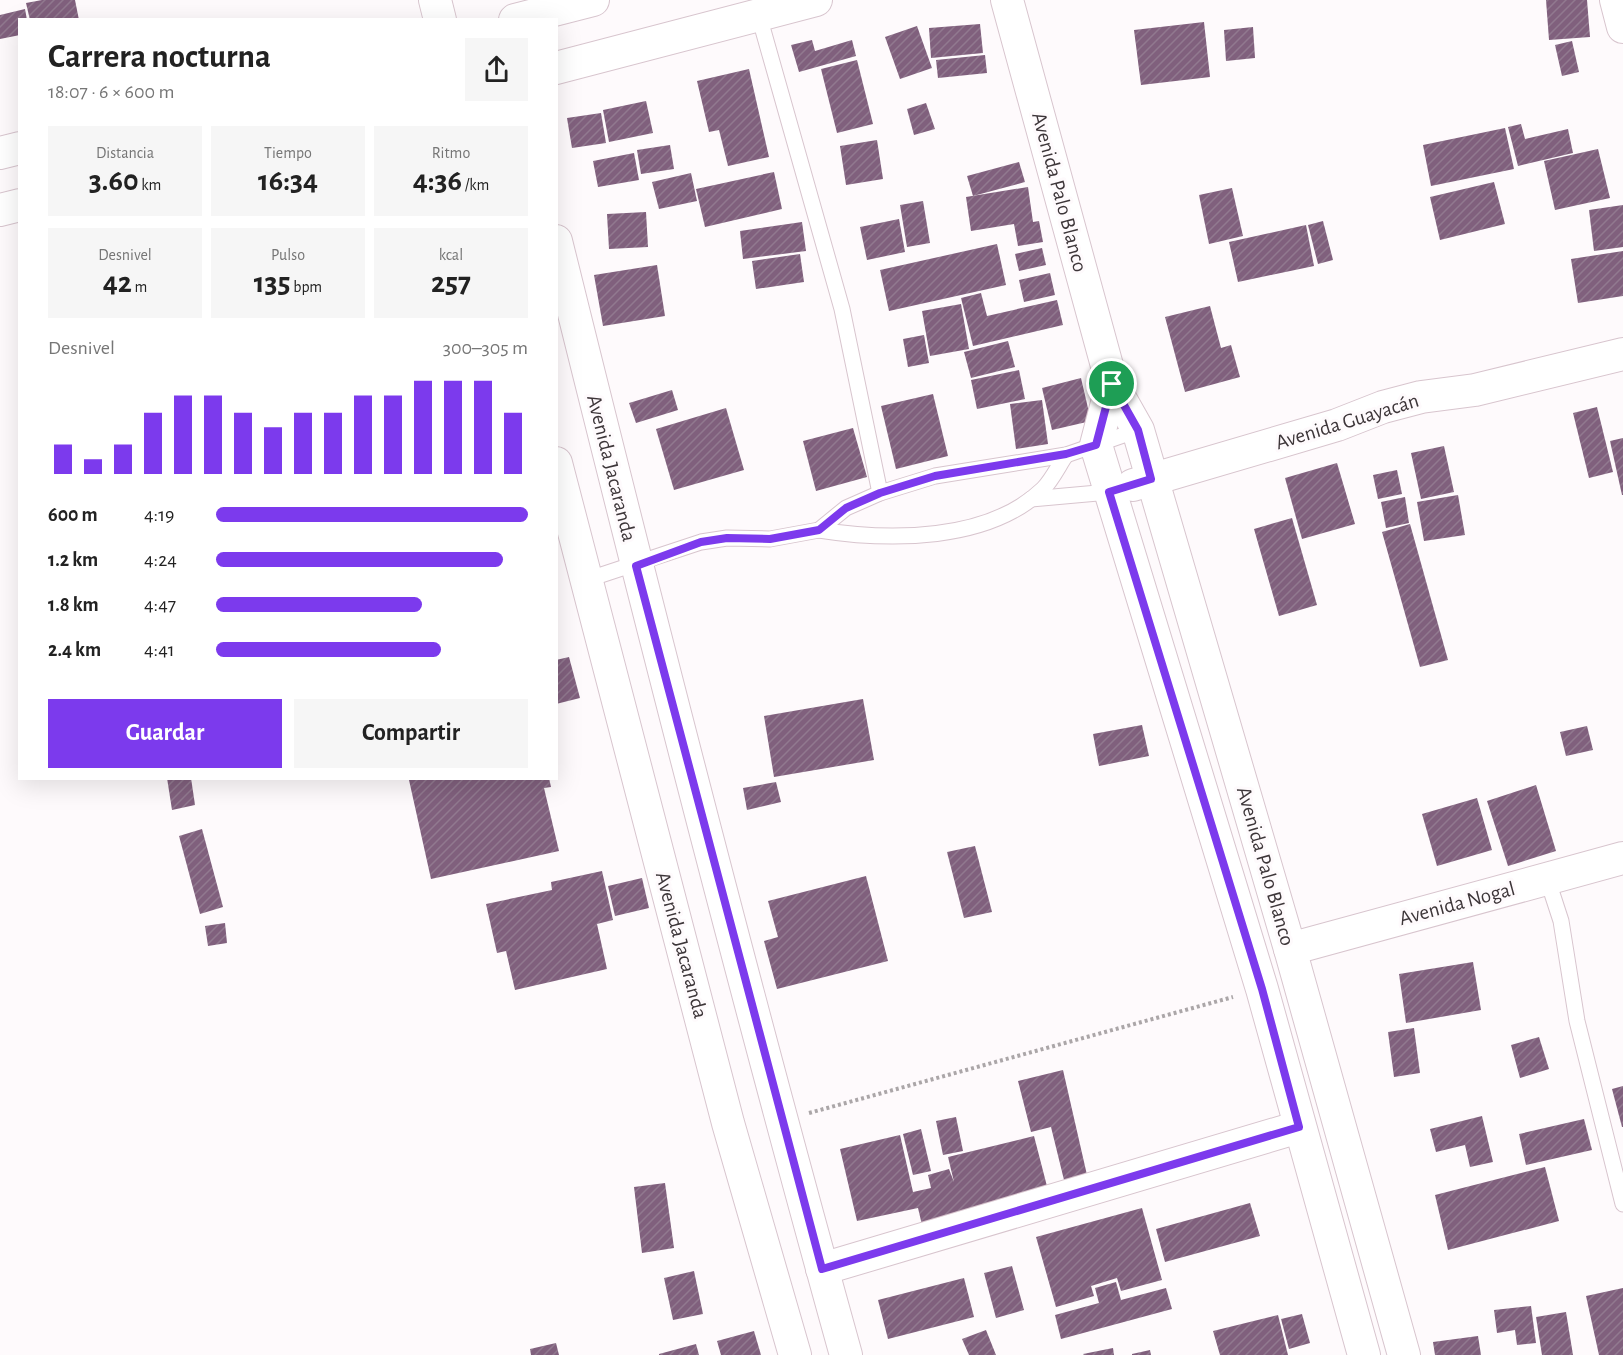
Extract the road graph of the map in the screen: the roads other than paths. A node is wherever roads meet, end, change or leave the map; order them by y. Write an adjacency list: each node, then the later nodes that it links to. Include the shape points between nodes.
1 (435, 0): 8 (street)
2 (498, 0): 9 (street)
3 (593, 0): 10 (street)
4 (816, 0): 7 (street)
5 (1007, 0): 19 (street, Avenida Palo Blanco)
6 (1616, 0): 11 (street)
7 (759, 16): 12 (street); 26 (lane, via 842,309)
8 (440, 18)
9 (503, 18)
10 (523, 18)
11 (1623, 27)
12 (558, 67)
13 (18, 148): 14 (street)
14 (0, 153)
15 (18, 206): 16 (street)
16 (0, 210)
17 (558, 249): 29 (street, Avenida Jacaranda)
18 (1623, 354): 24 (street, Avenida Guayacán, via 1475,390 1383,407 1338,425)
19 (1112, 384): 20 (street, Avenida Palo Blanco); 21 (street, Avenida Palo Blanco)
20 (1138, 430): 21 (lane); 24 (street, Avenida Palo Blanco)
21 (1096, 445): 22 (lane); 25 (street, Avenida Palo Blanco)
22 (1066, 454): 26 (lane, via 935,476); 27 (lane, via 1044,488)
23 (558, 471): 30 (street, Avenida Jacaranda)
24 (1151, 479): 25 (street, Avenida Guayacán); 33 (street, Avenida Palo Blanco)
25 (1109, 492): 27 (lane); 36 (street, Avenida Palo Blanco, via 1262,989)
26 (880, 493): 28 (lane, via 846,508)
27 (1028, 500): 28 (lane, via 1012,512 957,530 862,536)
28 (819, 530): 29 (lane, via 770,539 701,542)
29 (636, 566): 30 (lane); 34 (street, Avenida Jacaranda)
30 (586, 580): 35 (street, Avenida Jacaranda)
31 (1623, 858): 32 (street, Avenida Nogal)
32 (1547, 878): 33 (street, Avenida Nogal); 37 (lane, via 1561,921 1577,1021)
33 (1290, 949): 42 (street, Avenida Palo Blanco)
34 (778, 1110): 35 (street); 38 (street, Avenida Jacaranda)
35 (728, 1123): 39 (street, Avenida Jacaranda)
36 (1299, 1127): 38 (street); 41 (street, Avenida Palo Blanco)
37 (1623, 1204)
38 (822, 1269): 40 (street, Avenida Jacaranda)
39 (795, 1355)
40 (846, 1355)
41 (1364, 1355)
42 (1404, 1355)

